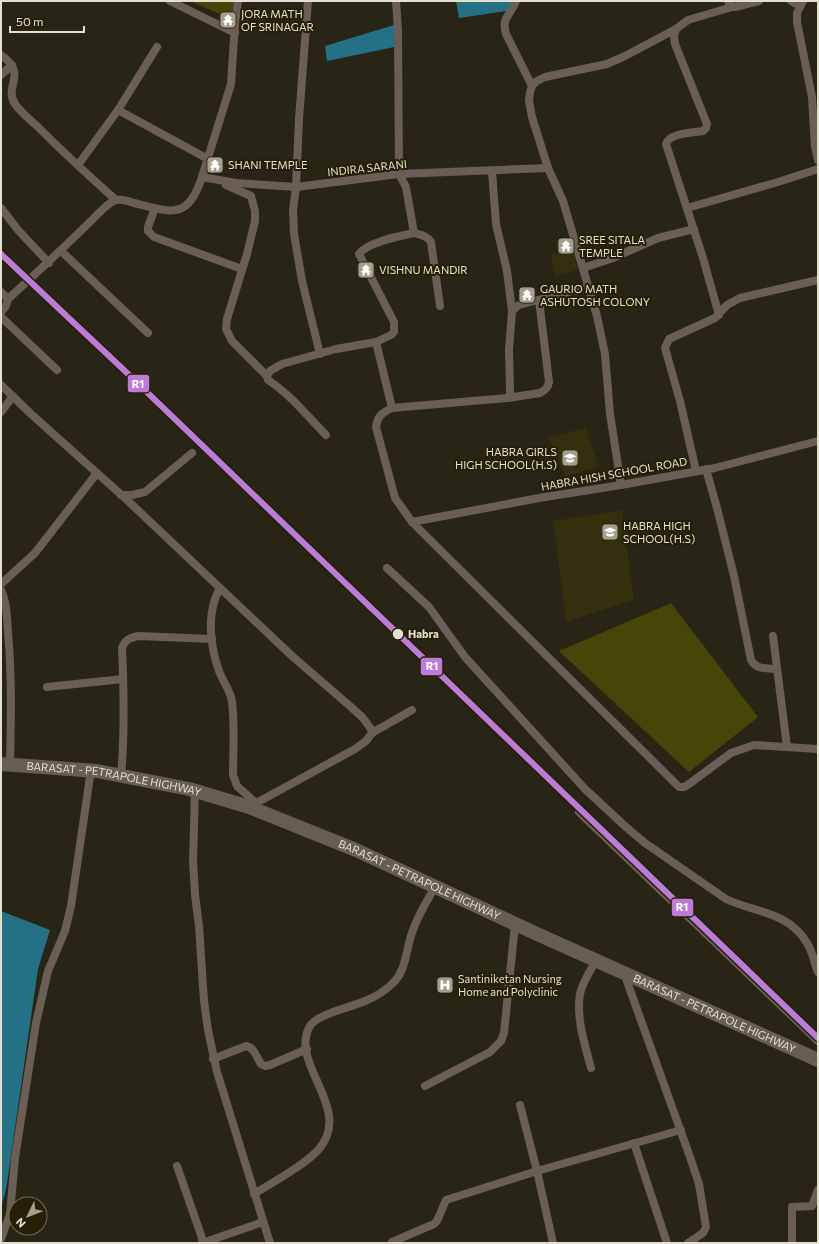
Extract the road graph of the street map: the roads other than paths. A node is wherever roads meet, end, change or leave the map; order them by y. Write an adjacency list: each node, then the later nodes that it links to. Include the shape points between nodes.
1 (170, 1): 11 (street)
2 (238, 1): 11 (street)
3 (308, 1): 28 (street)
4 (396, 1): 25 (street)
5 (516, 1): 16 (street, via 504,25)
6 (759, 1): 8 (street, via 735,7)
7 (791, 1): 9 (street)
8 (730, 4): 10 (street, via 688,20)
9 (801, 4): 17 (street, via 797,22)
10 (676, 28): 16 (street, via 607,64 545,77 537,80); 32 (street, via 675,44 708,124 703,131 672,136 666,144)
11 (235, 33): 19 (street, via 231,84)
12 (157, 47): 18 (street)
13 (1, 55): 14 (street)
14 (12, 65): 15 (street); 21 (street, via 15,71 12,94 16,106)
15 (1, 75)
16 (532, 86): 22 (street, via 529,101 532,117)
17 (815, 96): 20 (street, via 815,147)
18 (118, 110): 19 (street); 21 (street)
19 (208, 159): 26 (street)
20 (818, 160)
21 (78, 165): 29 (street)
22 (548, 168): 24 (street, INDIRA SARANI); 37 (street, via 562,201)
23 (818, 169): 32 (street)
24 (492, 171): 25 (street, INDIRA SARANI); 45 (street, via 496,224 507,271)
25 (399, 174): 28 (street, INDIRA SARANI); 34 (street, via 406,187)
26 (202, 177): 27 (street, INDIRA SARANI); 31 (street, via 197,192 185,206 169,212)
27 (213, 179): 28 (street, INDIRA SARANI); 38 (street, via 251,196 255,221)
28 (296, 187): 51 (street, via 293,210 294,234 302,281)
29 (116, 200): 31 (street); 35 (street, via 105,207)
30 (1, 208): 36 (street)
31 (155, 208): 38 (street, via 148,227 148,231 154,237)
32 (687, 208): 33 (street)
33 (694, 229): 37 (street, via 658,238); 47 (street)
34 (414, 233): 44 (street, via 425,236 431,242); 50 (street, via 386,240 363,249 359,254 395,327 391,335)
35 (61, 251): 36 (street); 49 (street)
36 (49, 263): 42 (street)
37 (583, 268): 40 (street)
38 (242, 270): 53 (street, via 226,330 232,342)
39 (818, 280): 47 (street, via 740,298 727,305)
40 (588, 287): 43 (street); 65 (street, via 597,316 604,354)
41 (1, 292): 42 (street)
42 (8, 299): 46 (street)
43 (539, 300): 45 (street, via 517,306); 56 (street, via 548,387 540,393)
44 (440, 306)
45 (512, 311): 56 (street, via 509,350 510,395)
46 (1, 312)
47 (719, 314): 63 (street, via 704,324 669,338 665,348)
48 (1, 317): 52 (street)
49 (148, 333)
50 (376, 342): 51 (street); 57 (street)
51 (320, 354): 53 (street, via 277,366)
52 (57, 370)
53 (267, 376): 59 (street, via 268,380 300,407)
54 (1, 385): 55 (street)
55 (13, 396): 58 (street); 64 (street)
56 (507, 398): 57 (street)
57 (392, 408): 67 (street, via 381,413 376,427 393,492)
58 (1, 412)
59 (326, 436)
60 (818, 441): 62 (street, HABRA HISH SCHOOL ROAD)
61 (192, 453): 66 (street, via 145,492)
62 (706, 469): 63 (street, HABRA HISH SCHOOL ROAD); 74 (street, via 734,576 751,660 753,665 758,667)
63 (696, 471): 65 (street, HABRA HISH SCHOOL ROAD)
64 (97, 474): 66 (street); 69 (street, via 35,553)
65 (621, 485): 67 (street, HABRA HISH SCHOOL ROAD)
66 (121, 495): 70 (street)
67 (412, 522): 79 (street, via 679,787 689,784 731,753 739,750 754,746)
68 (387, 568): 90 (street, via 429,606 465,657 580,784 645,843 726,898 770,913 794,928 808,944)
69 (1, 584)
70 (220, 588): 73 (street, via 215,597 211,617); 78 (street, via 363,718)
71 (1, 590): 81 (street, via 4,596 10,648 12,700)
72 (773, 636): 74 (street)
73 (212, 639): 75 (street, via 138,636 131,638 122,648); 85 (street, via 216,663 232,700 234,783)
74 (777, 669): 79 (street)
75 (123, 679): 76 (street); 83 (street, via 124,749)
76 (47, 687)
77 (412, 710): 78 (street)
78 (372, 733): 85 (street, via 355,749)
79 (787, 747): 80 (street)
80 (818, 749)
81 (5, 764): 82 (highway, BARASAT - PETRAPOLE HIGHWAY)
82 (90, 770): 83 (highway, BARASAT - PETRAPOLE HIGHWAY); 106 (street, via 71,906 65,931 48,971 36,1023 15,1158 10,1214)
83 (121, 775): 84 (highway, BARASAT - PETRAPOLE HIGHWAY)
84 (195, 791): 85 (highway, BARASAT - PETRAPOLE HIGHWAY); 94 (street, via 195,895 200,926 204,1001)
85 (253, 805): 87 (highway, BARASAT - PETRAPOLE HIGHWAY)
86 (579, 812): 92 (street)
87 (435, 887): 88 (highway, BARASAT - PETRAPOLE HIGHWAY); 93 (street, via 412,931 402,970 394,982 382,993 365,1002 320,1018 311,1024 306,1034)
88 (515, 924): 89 (highway, BARASAT - PETRAPOLE HIGHWAY); 97 (street, via 504,1033 501,1041 490,1052)
89 (596, 961): 91 (highway, BARASAT - PETRAPOLE HIGHWAY); 96 (street, via 580,993 579,1008)
90 (818, 972)
91 (624, 973): 95 (highway, BARASAT - PETRAPOLE HIGHWAY); 99 (street)
92 (818, 1041)
93 (307, 1049): 94 (street, via 265,1066 253,1050 246,1046); 104 (street, via 308,1060 328,1107 325,1140 306,1160)
94 (213, 1058): 104 (street)
95 (818, 1060)
96 (591, 1068)
97 (425, 1086)
98 (520, 1105): 102 (street)
99 (681, 1130): 100 (street); 107 (street, via 699,1184 706,1227 703,1233)
100 (634, 1143): 102 (street); 112 (street)
101 (177, 1166): 108 (street)
102 (537, 1170): 110 (street, via 446,1200 434,1224); 111 (street)
103 (818, 1190): 113 (street, via 812,1206 792,1207)
104 (254, 1194): 105 (street)
105 (263, 1222): 108 (street); 109 (street)
106 (1, 1238)
107 (691, 1242)
108 (202, 1243)
109 (270, 1243)
110 (393, 1243)
111 (553, 1243)
112 (667, 1243)
113 (792, 1243)

